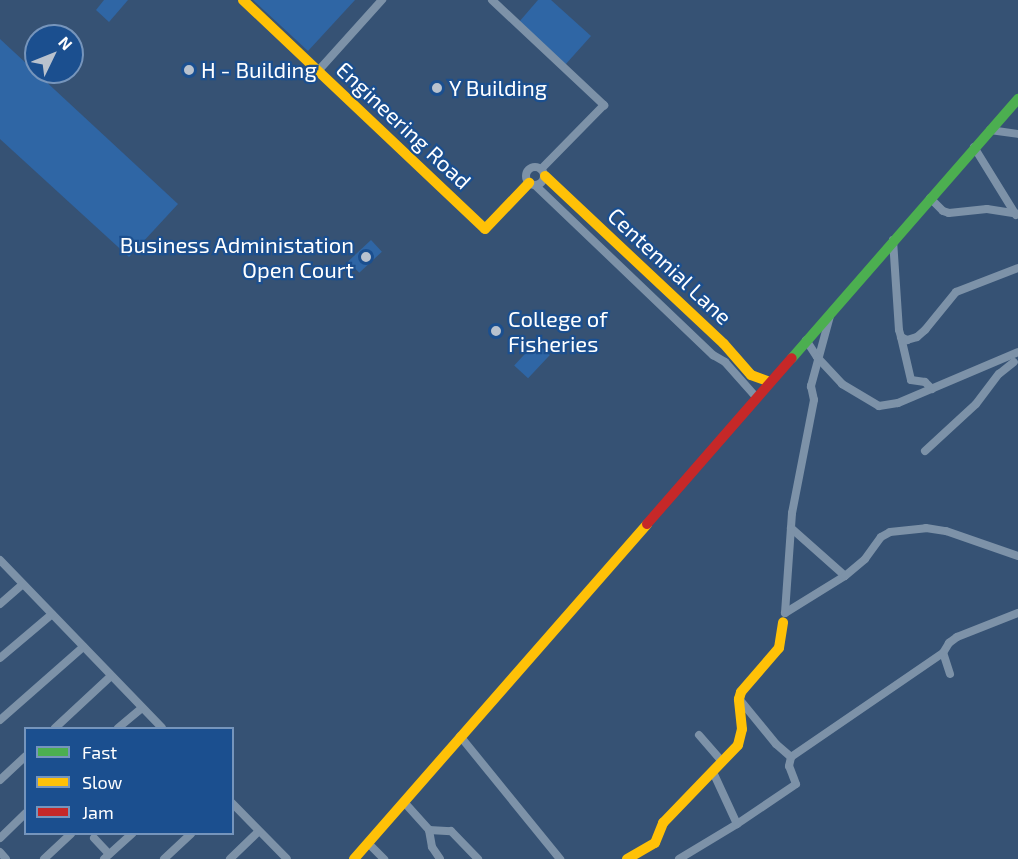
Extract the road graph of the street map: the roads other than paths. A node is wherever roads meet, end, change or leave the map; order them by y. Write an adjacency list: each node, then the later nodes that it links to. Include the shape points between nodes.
1 (243, 0): 4 (street, Engineering Road)
2 (382, 0): 4 (street)
3 (492, 0): 9 (street, via 604,105)
4 (318, 71): 10 (street, Engineering Road, via 485,229)
5 (1018, 99): 6 (street)
6 (990, 130): 7 (street); 8 (street)
7 (1018, 134)
8 (974, 147): 11 (street); 12 (street)
9 (543, 172): 10 (street, via 541,183); 10 (street, via 534,166 527,171 526,177); 13 (street, Centennial Lane)
10 (532, 184): 14 (street, Centennial Lane)
11 (930, 198): 12 (street, via 949,213 987,209); 15 (street)
12 (1017, 215)
13 (596, 223): 14 (street); 16 (street, Centennial Lane)
14 (586, 234): 18 (street, Centennial Lane)
15 (893, 240): 20 (street); 22 (street)
16 (641, 265): 18 (street); 19 (street, Centennial Lane)
17 (1018, 268): 22 (street, via 956,292 917,337)
18 (630, 276): 21 (street, Centennial Lane)
19 (690, 311): 21 (street); 24 (street, Centennial Lane)
20 (831, 312): 23 (street); 27 (street)
21 (679, 323): 26 (street, Centennial Lane)
22 (901, 338): 33 (street, via 911,380 920,380)
23 (806, 340): 27 (street); 32 (street)
24 (723, 344): 26 (street); 30 (street, Centennial Lane)
25 (1018, 352): 28 (street)
26 (713, 355): 30 (street, Centennial Lane)
27 (817, 357): 33 (street, via 842,384 879,406 898,403); 36 (street, via 811,386 814,400)
28 (1005, 358): 29 (street); 33 (street)
29 (1016, 363): 35 (street, via 999,374 976,404)
30 (736, 367): 31 (street, Centennial Lane)
31 (748, 378): 32 (street, Centennial Lane); 34 (street, Centennial Lane)
32 (770, 382): 34 (street)
33 (932, 388)
34 (756, 397): 57 (street)
35 (925, 451)
36 (791, 528): 39 (street); 39 (street, via 785,613)
37 (1018, 556): 39 (street, via 946,531 899,530 881,537 865,559)
38 (0, 560): 40 (street)
39 (845, 576)
40 (23, 584): 41 (street); 43 (street)
41 (0, 604)
42 (1018, 613): 46 (street, via 957,637)
43 (52, 614): 45 (street); 47 (street)
44 (783, 622): 50 (street, via 779,648)
45 (83, 647): 49 (street); 52 (street)
46 (944, 653): 48 (street); 58 (street)
47 (0, 658)
48 (950, 674)
49 (111, 676): 51 (street); 53 (street)
50 (739, 699): 58 (street); 60 (street, via 741,736 738,745)
51 (142, 708): 54 (street); 55 (street)
52 (0, 720)
53 (57, 727)
54 (120, 727)
55 (160, 727)
56 (699, 735): 60 (street)
57 (460, 736): 63 (street); 86 (street)
58 (790, 757): 66 (street, via 796,784)
59 (24, 758): 62 (street)
60 (722, 761): 61 (street)
61 (713, 772): 66 (street); 87 (street, via 663,823 655,843)
62 (0, 780)
63 (404, 802): 67 (street); 74 (street)
64 (234, 804): 68 (street)
65 (24, 815): 72 (street)
66 (737, 824): 88 (street)
67 (429, 830): 84 (street, via 432,847); 85 (street, via 451,831)
68 (260, 831): 80 (street); 81 (street)
69 (70, 835): 78 (street)
70 (131, 835): 76 (street)
71 (190, 835): 79 (street)
72 (0, 838)
73 (94, 838): 76 (street)
74 (368, 843): 82 (street); 83 (street)
75 (0, 852): 77 (street)
76 (106, 856)
77 (6, 859)
78 (44, 859)
79 (164, 859)
80 (230, 859)
81 (287, 859)
82 (354, 859)
83 (384, 859)
84 (440, 859)
85 (478, 859)
86 (560, 859)
87 (627, 859)
88 (679, 859)

